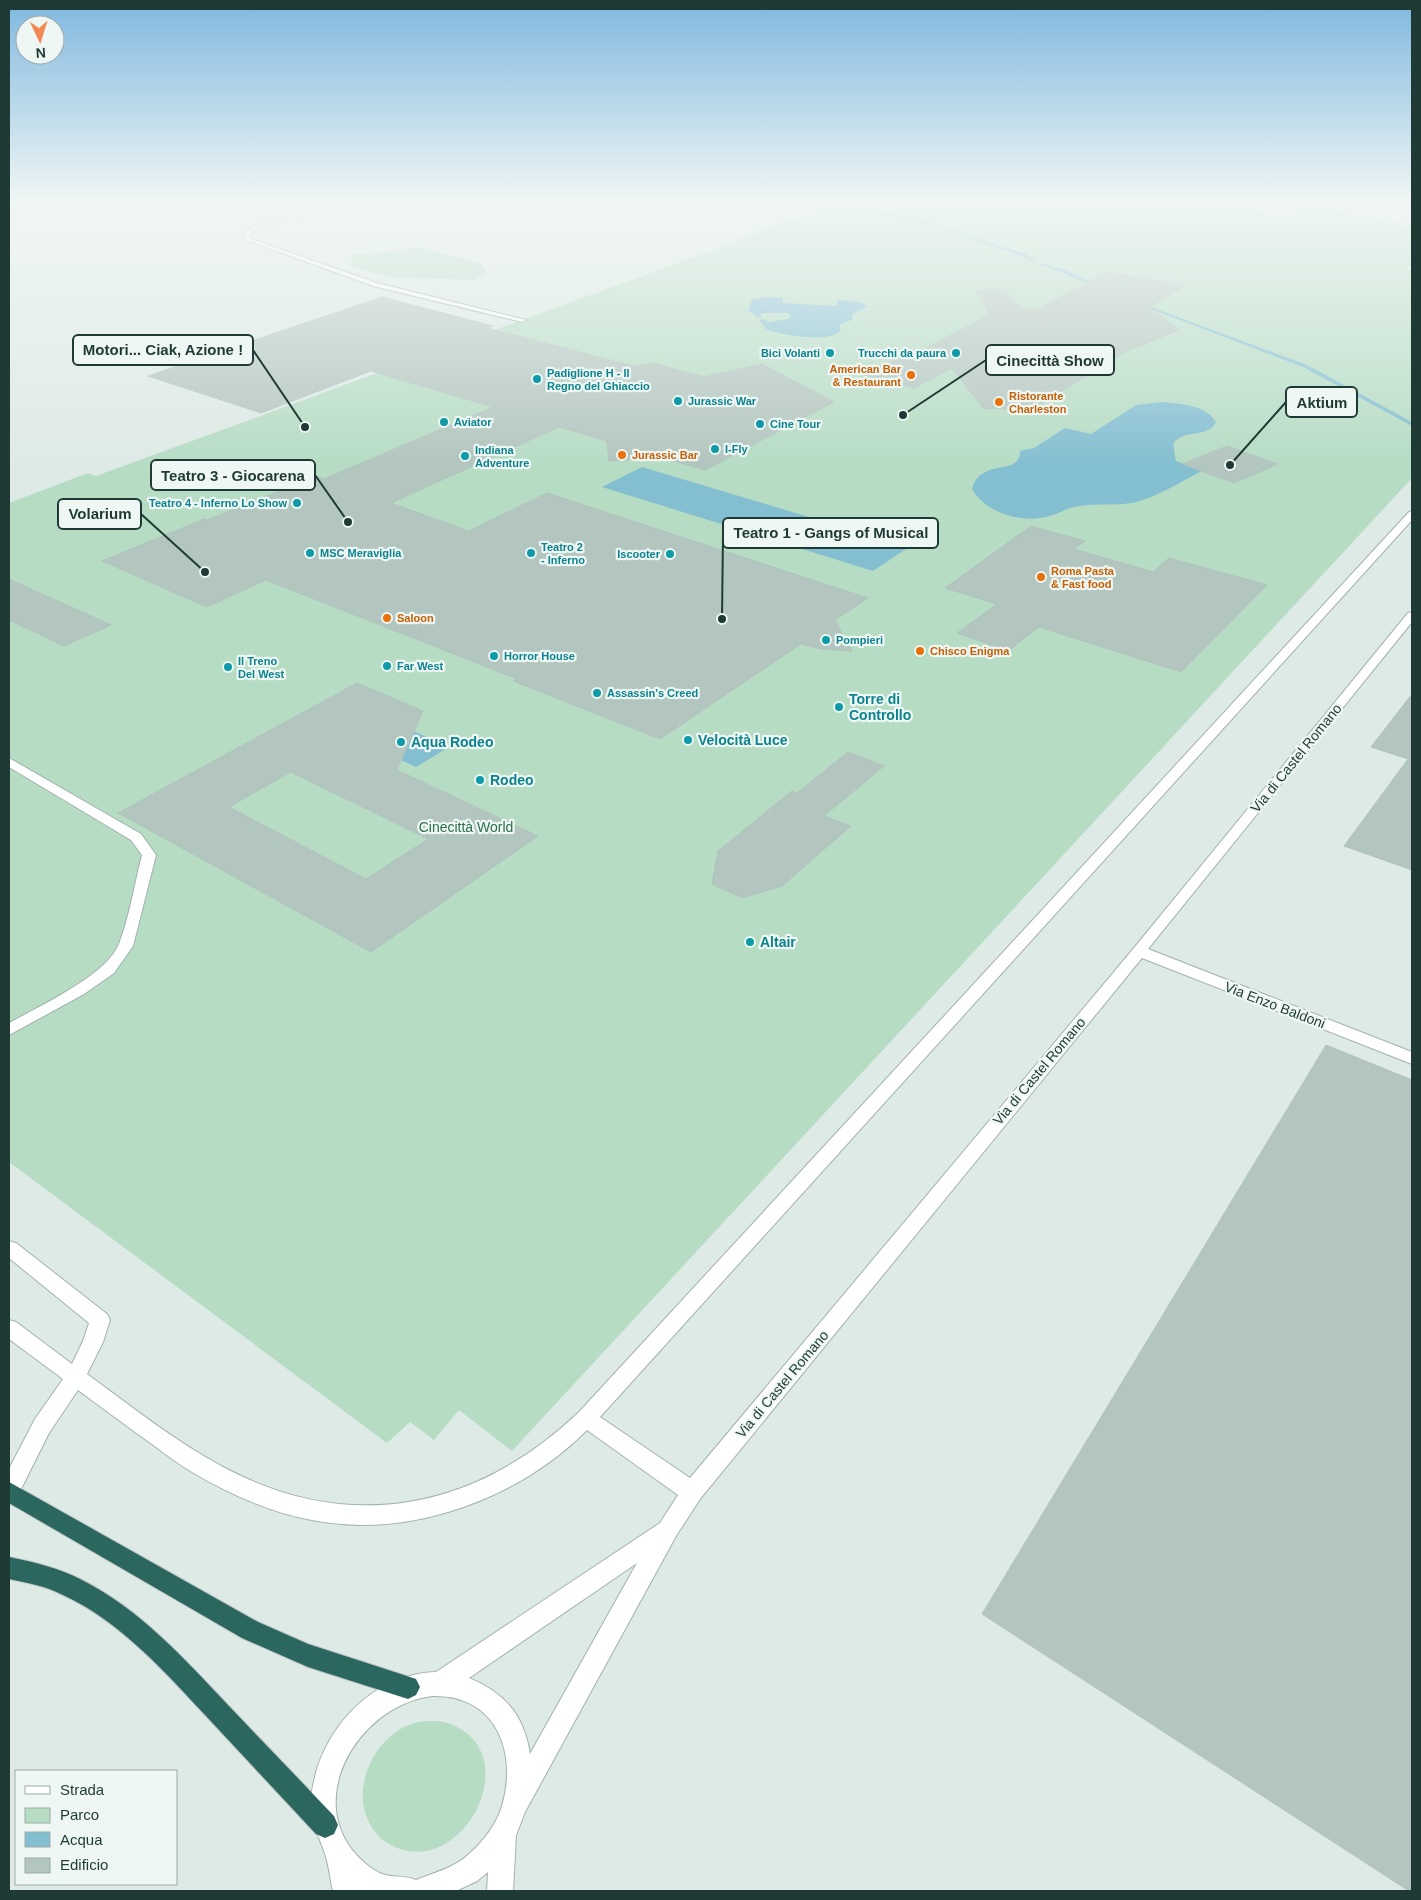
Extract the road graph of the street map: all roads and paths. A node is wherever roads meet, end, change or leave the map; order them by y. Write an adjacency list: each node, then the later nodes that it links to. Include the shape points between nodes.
1 (395, 290): 2 (street)
2 (522, 320)
3 (1412, 514): 12 (street)
4 (1412, 615): 6 (street, Via di Castel Romano)
5 (9, 762): 7 (street, via 136,837 149,855 126,946 109,969)
6 (1138, 951): 8 (street, Via Enzo Baldoni); 14 (street, Via di Castel Romano)
7 (9, 1030)
8 (1412, 1058)
9 (9, 1248): 11 (street, via 100,1320)
10 (9, 1328): 11 (street)
11 (75, 1378): 12 (street, via 199,1464 233,1482 303,1508 338,1514 395,1514 479,1492 542,1458); 13 (street, via 42,1426)
12 (586, 1418): 14 (street)
13 (9, 1491): 18 (highway, via 258,1634 328,1664)
14 (692, 1492): 15 (street, Via di Castel Romano)
15 (668, 1528): 17 (street, Via di Castel Romano); 19 (street, Via di Castel Romano)
16 (9, 1568): 20 (highway, via 36,1573 80,1590 135,1629 192,1684)
17 (441, 1682): 18 (street); 19 (street, via 471,1690 496,1707 514,1734 522,1768)
18 (408, 1687): 20 (street, via 378,1702 352,1725 334,1756 324,1790)
19 (517, 1803): 21 (street)
20 (325, 1825): 22 (street)
21 (504, 1835): 25 (street, via 481,1862 452,1881); 26 (street)
22 (338, 1856): 23 (street); 24 (street, via 360,1877 388,1890)
23 (346, 1891)
24 (411, 1891)
25 (421, 1891)
26 (500, 1891)

